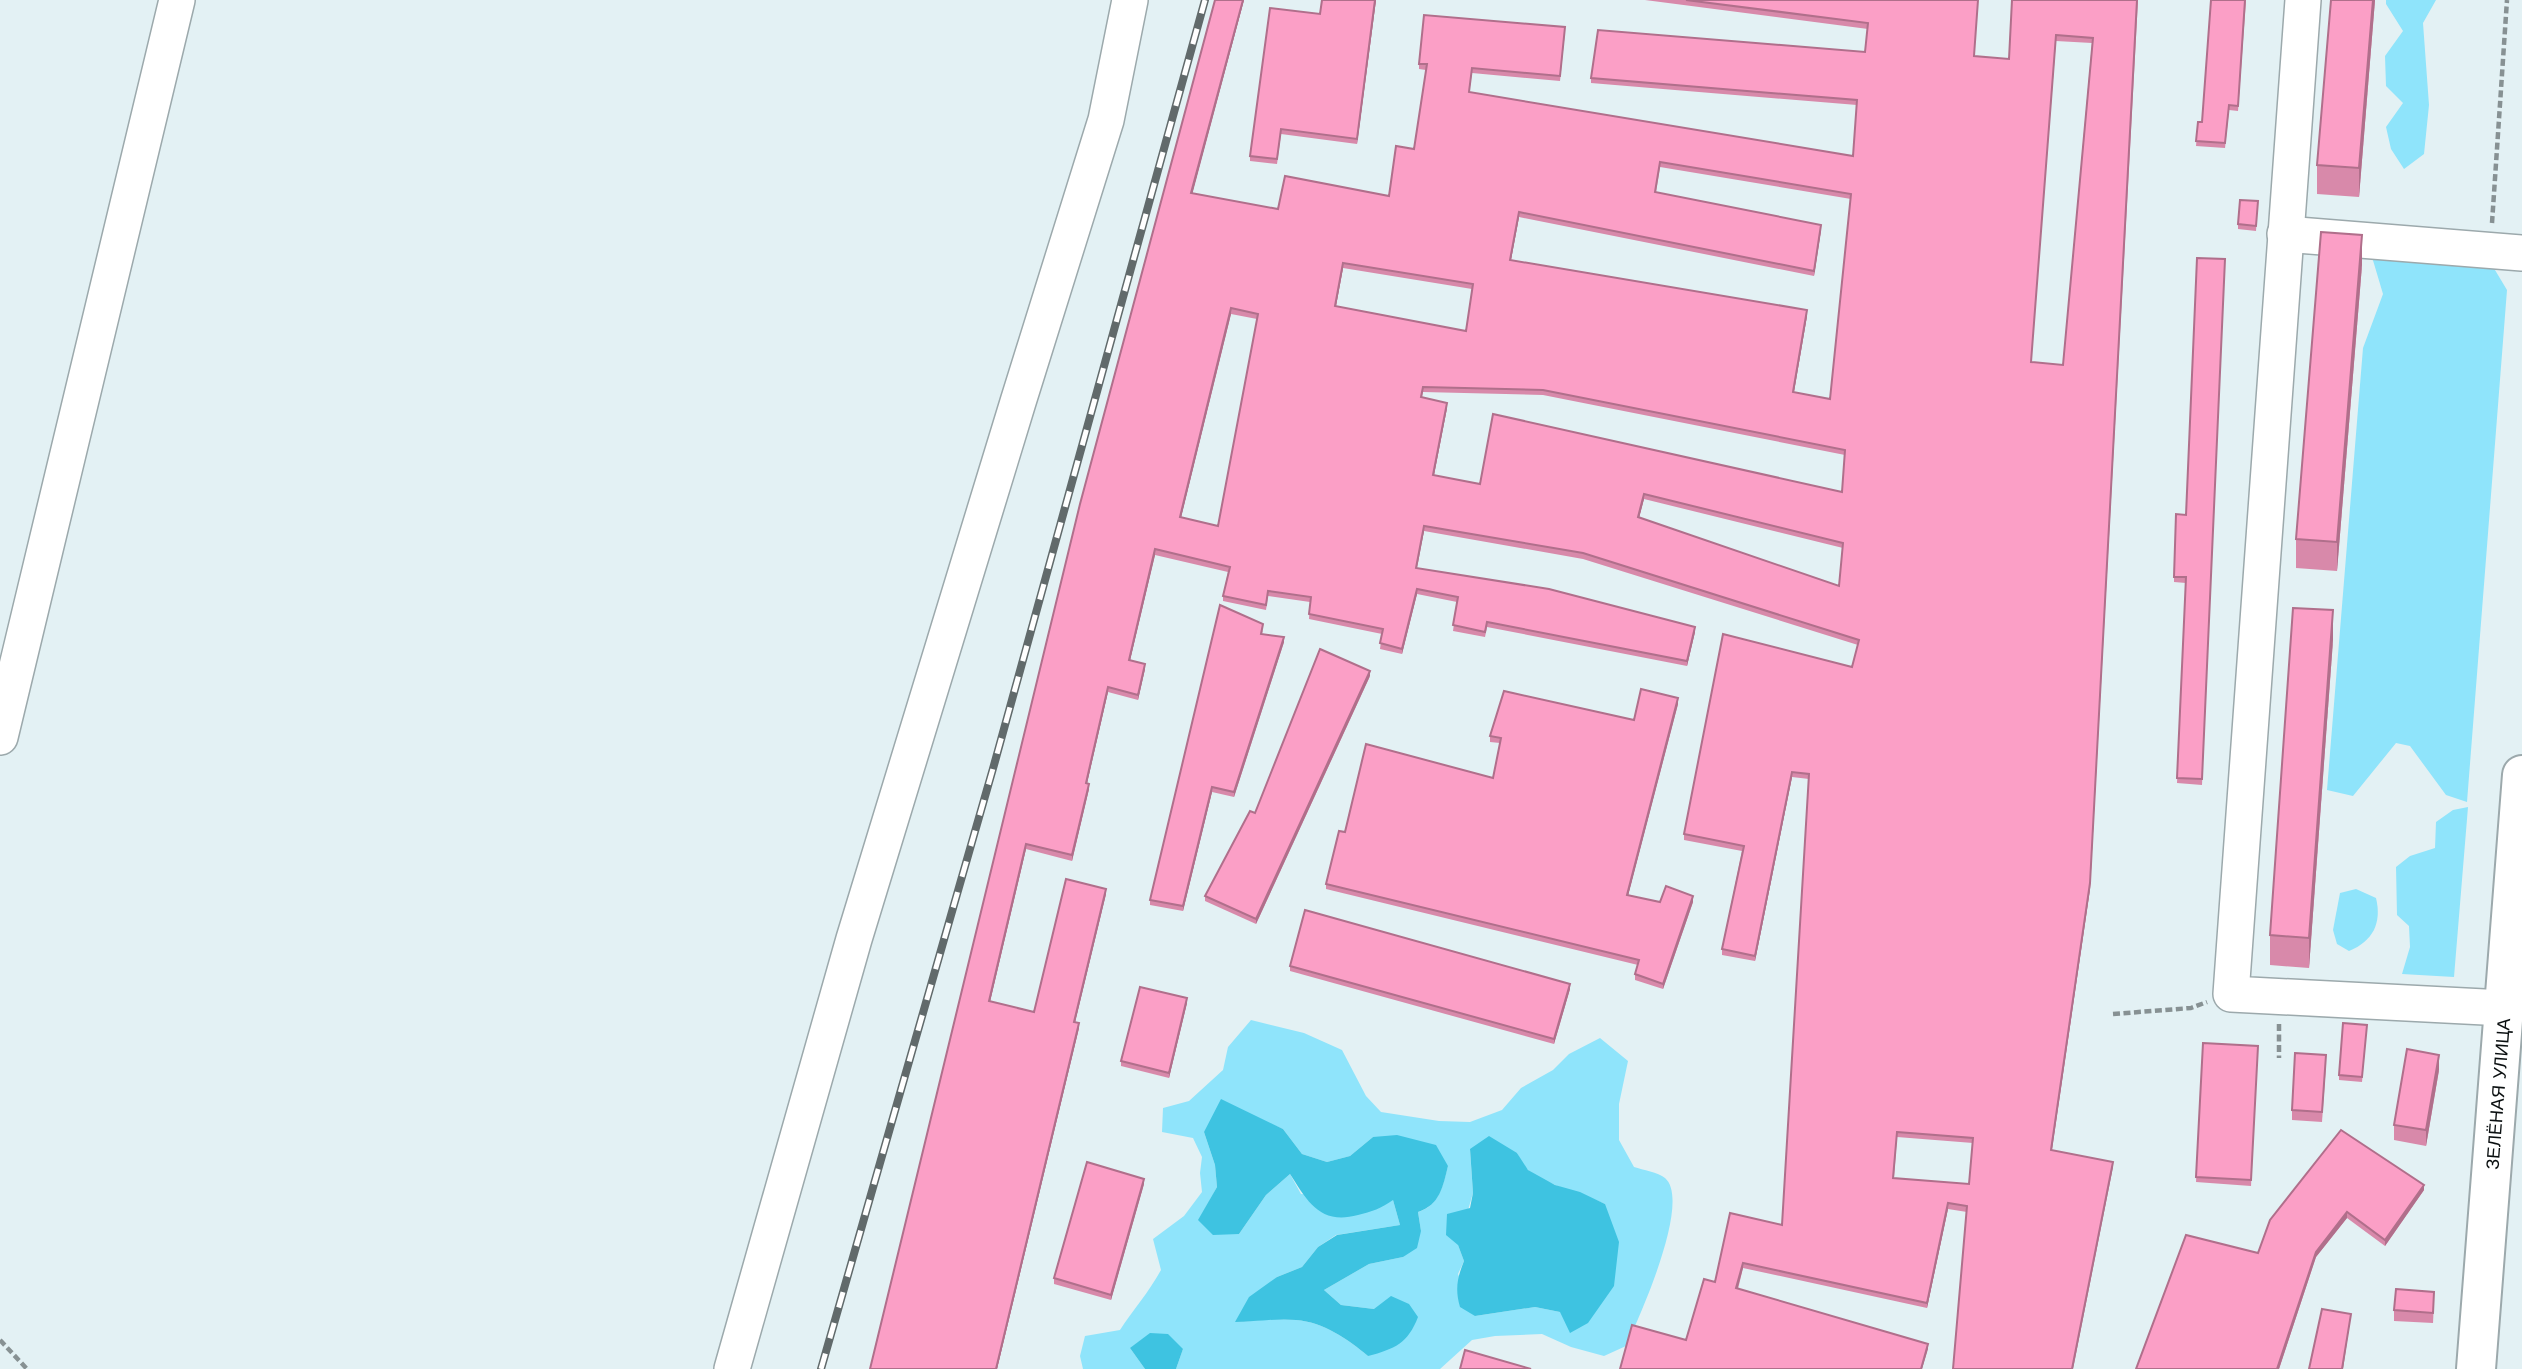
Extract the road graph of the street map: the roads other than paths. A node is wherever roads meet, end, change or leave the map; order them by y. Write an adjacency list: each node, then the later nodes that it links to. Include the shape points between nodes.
1 (177, 0): 6 (street)
2 (1130, 0): 9 (street, via 1106,120 858,926)
3 (2303, 0): 4 (street)
4 (2285, 234): 5 (street); 8 (street, via 2231,994)
5 (2506, 252)
6 (0, 737)
7 (2522, 775): 8 (main road, ЗЕЛЁНАЯ УЛИЦА)
8 (2504, 1008): 10 (main road, ЗЕЛЁНАЯ УЛИЦА)
9 (732, 1369)
10 (2476, 1369)

